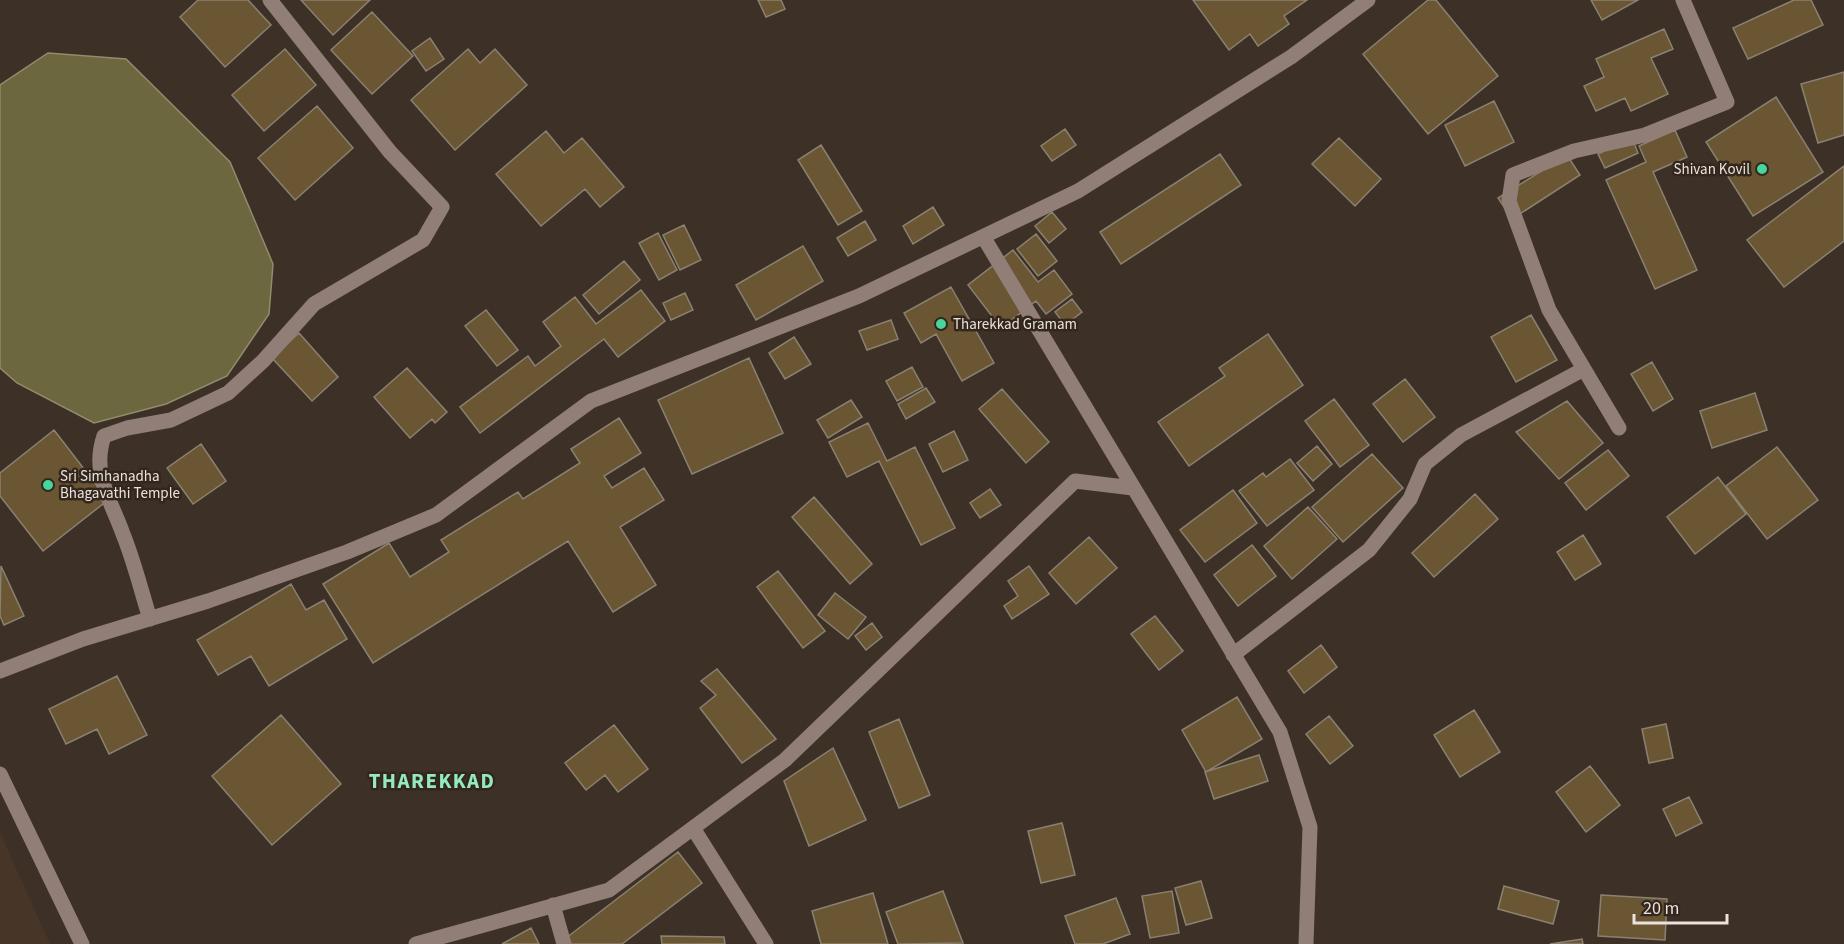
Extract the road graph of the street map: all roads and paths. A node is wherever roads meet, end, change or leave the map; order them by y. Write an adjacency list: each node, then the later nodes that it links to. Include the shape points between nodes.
1 (270, 0): 8 (street, via 390,152 442,207 423,240 314,304 228,393 171,420 104,436 99,451 103,490 123,533)
2 (1368, 0): 4 (street, via 1291,57 1183,126 1078,191)
3 (1683, 0): 5 (street, via 1727,102 1645,135 1574,151 1513,175 1509,201 1532,264 1549,310)
4 (984, 238): 7 (street); 8 (street, via 859,296 591,400 436,515 347,552)
5 (1584, 369): 6 (street); 9 (street, via 1461,435 1425,464 1410,499 1369,550)
6 (1619, 428)
7 (1134, 488): 9 (street); 12 (street, via 1075,481 785,760)
8 (150, 619): 10 (street, via 83,639)
9 (1233, 655): 18 (street, via 1280,732 1310,827)
10 (0, 671)
11 (0, 774): 14 (street)
12 (693, 828): 13 (street, via 609,890); 17 (street)
13 (553, 905): 15 (street); 16 (street)
14 (82, 944)
15 (416, 944)
16 (564, 944)
17 (766, 944)
18 (1306, 944)

